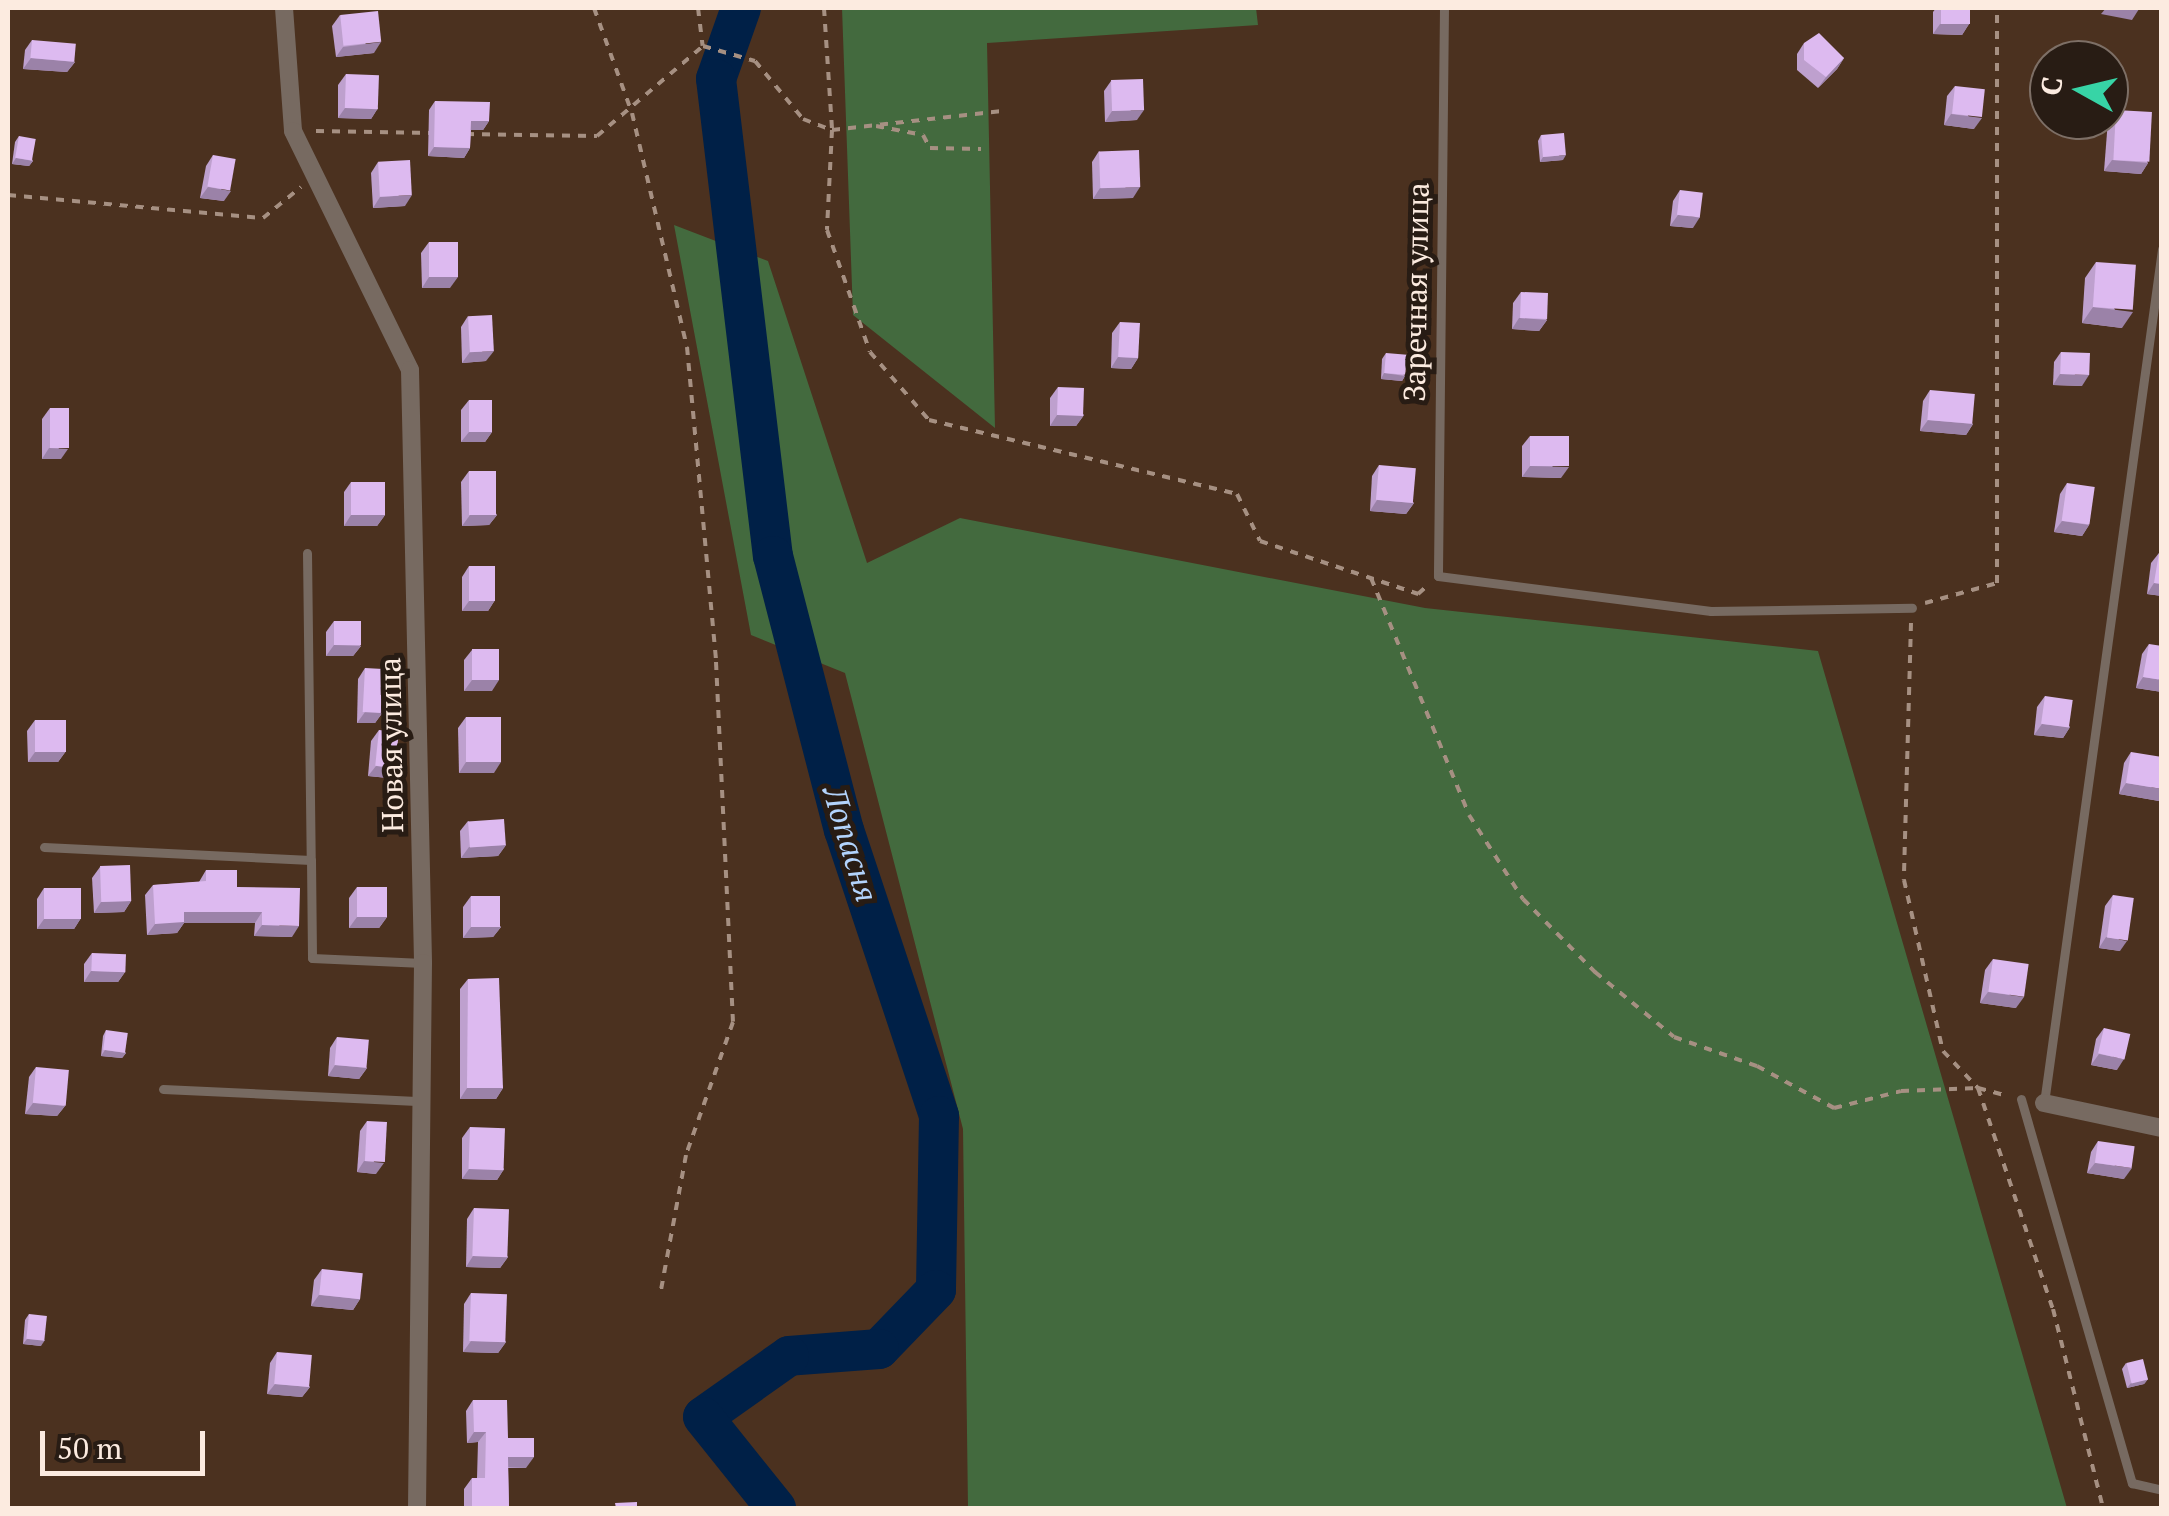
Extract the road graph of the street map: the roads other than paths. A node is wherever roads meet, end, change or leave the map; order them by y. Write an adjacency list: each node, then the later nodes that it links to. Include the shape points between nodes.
1 (284, 8): 8 (street, Новая улица, via 293,131 410,370)
2 (1444, 8): 5 (lane, Заречная улица, via 1438,576 1710,611)
3 (2162, 250): 12 (lane)
4 (308, 553): 7 (lane)
5 (1912, 608)
6 (44, 847): 7 (lane)
7 (311, 860): 8 (lane, via 312,958)
8 (423, 963): 11 (street, Новая улица)
9 (163, 1089): 11 (lane)
10 (2021, 1099): 14 (lane, via 2132,1483)
11 (422, 1102): 15 (street, Новая улица)
12 (2044, 1103): 13 (street)
13 (2162, 1128)
14 (2162, 1490)
15 (417, 1508)

